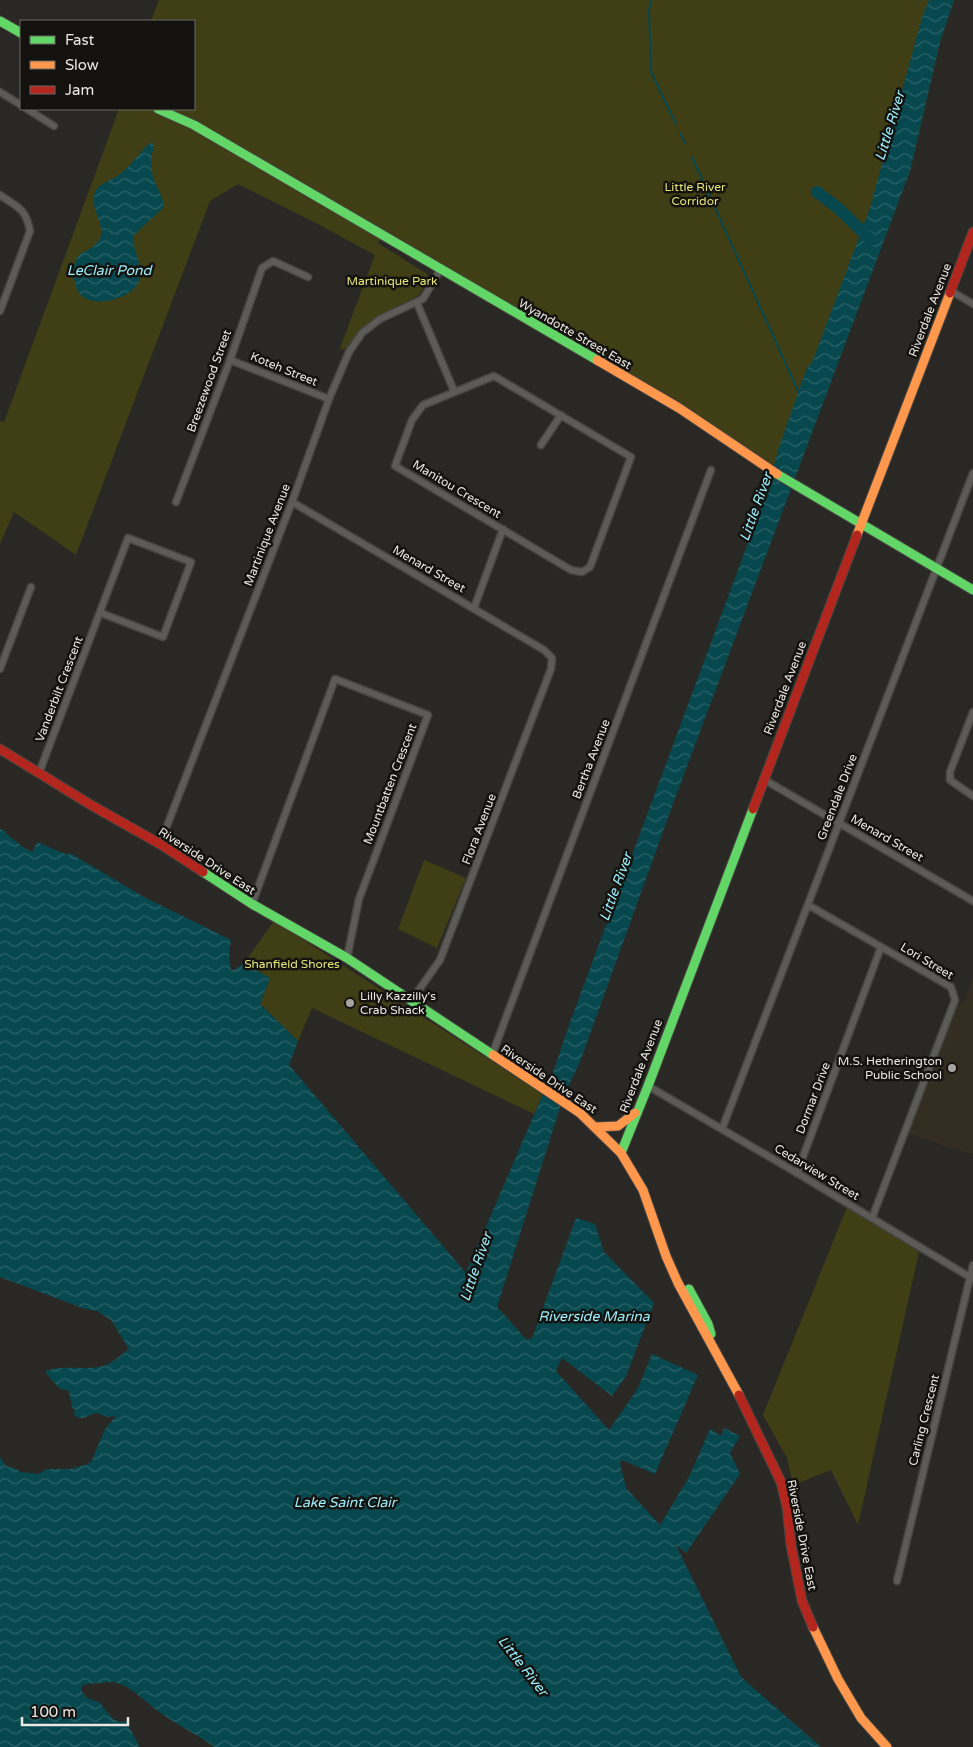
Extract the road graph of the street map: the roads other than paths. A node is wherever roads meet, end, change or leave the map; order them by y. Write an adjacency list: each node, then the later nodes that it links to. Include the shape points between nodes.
1 (0, 21): 2 (street)
2 (20, 32)
3 (0, 92): 4 (street)
4 (20, 104)
5 (28, 110): 7 (street)
6 (160, 110): 10 (street, Wyandotte Street East, via 194,125)
7 (54, 126)
8 (0, 195): 15 (street, via 28,217 30,231)
9 (973, 232): 12 (street, Riverdale Avenue)
10 (440, 270): 13 (street, Martinique Avenue, via 423,300); 25 (street, Wyandotte Street East, via 679,408 728,444)
11 (308, 277): 16 (street, Breezewood Street, via 273,261 262,268)
12 (951, 291): 14 (street); 25 (street, Riverdale Avenue)
13 (417, 303): 17 (street); 18 (street, Martinique Avenue, via 380,319 362,333 349,352)
14 (973, 304)
15 (0, 311)
16 (230, 360): 18 (street, Koteh Street); 23 (street, Breezewood Street)
17 (454, 392): 19 (street, Manitou Crescent, via 494,376); 26 (street, Manitou Crescent, via 423,405 412,420 395,466)
18 (330, 399): 24 (street, Martinique Avenue)
19 (562, 415): 20 (street); 26 (street, Manitou Crescent, via 631,457 590,567 582,572 571,570)
20 (541, 444)
21 (711, 470): 47 (street, Bertha Avenue)
22 (973, 473): 27 (street, Greendale Drive)
23 (176, 502)
24 (292, 502): 30 (street, Menard Street); 40 (street, Martinique Avenue)
25 (861, 524): 27 (street, Wyandotte Street East); 37 (street, Riverdale Avenue)
26 (503, 529): 30 (street)
27 (936, 568): 29 (street, Wyandotte Street East); 39 (street, Greendale Drive)
28 (31, 587): 33 (street)
29 (973, 590)
30 (474, 608): 32 (street, Menard Street)
31 (101, 613): 31 (street, Vanderbilt Crescent, via 163,637 192,562 128,538); 36 (street, Vanderbilt Crescent)
32 (552, 658): 46 (street, Flora Avenue, via 552,669 440,960)
33 (0, 669)
34 (973, 712): 38 (street, via 950,772 950,780)
35 (0, 749): 36 (street, Riverside Drive East)
36 (39, 773): 40 (street, Riverside Drive East)
37 (763, 779): 39 (street, Menard Street); 48 (street, Riverdale Avenue)
38 (973, 796)
39 (839, 823): 41 (street, Menard Street); 43 (street, Greendale Drive)
40 (160, 844): 42 (street, Riverside Drive East)
41 (973, 901)
42 (252, 904): 45 (street, Riverside Drive East); 45 (street, Mountbatten Crescent, via 335,679 428,715 359,899)
43 (808, 905): 44 (street, Lori Street); 51 (street, Greendale Drive)
44 (882, 947): 53 (street, Dormar Drive); 54 (street, Lori Street, via 951,987 955,1000)
45 (347, 958): 46 (street, Riverside Drive East)
46 (411, 1001): 47 (street, Riverside Drive East)
47 (492, 1055): 50 (street, Riverside Drive East)
48 (648, 1086): 49 (street, Riverdale Avenue); 51 (street, Cedarview Street)
49 (637, 1111): 50 (street, via 616,1128); 52 (street, Riverdale Avenue)
50 (596, 1127): 52 (street, Riverside Drive East)
51 (722, 1129): 53 (street, Cedarview Street)
52 (621, 1153): 58 (street, Riverside Drive East, via 643,1190 678,1283)
53 (797, 1173): 54 (street, Cedarview Street)
54 (872, 1218): 56 (street, Cedarview Street)
55 (973, 1265): 56 (street, Carling Crescent)
56 (971, 1279): 59 (street, Carling Crescent)
57 (689, 1289): 58 (street, via 708,1324)
58 (718, 1356): 60 (street, Riverside Drive East, via 780,1482 802,1601 838,1679 861,1718)
59 (897, 1580)
60 (887, 1747)

